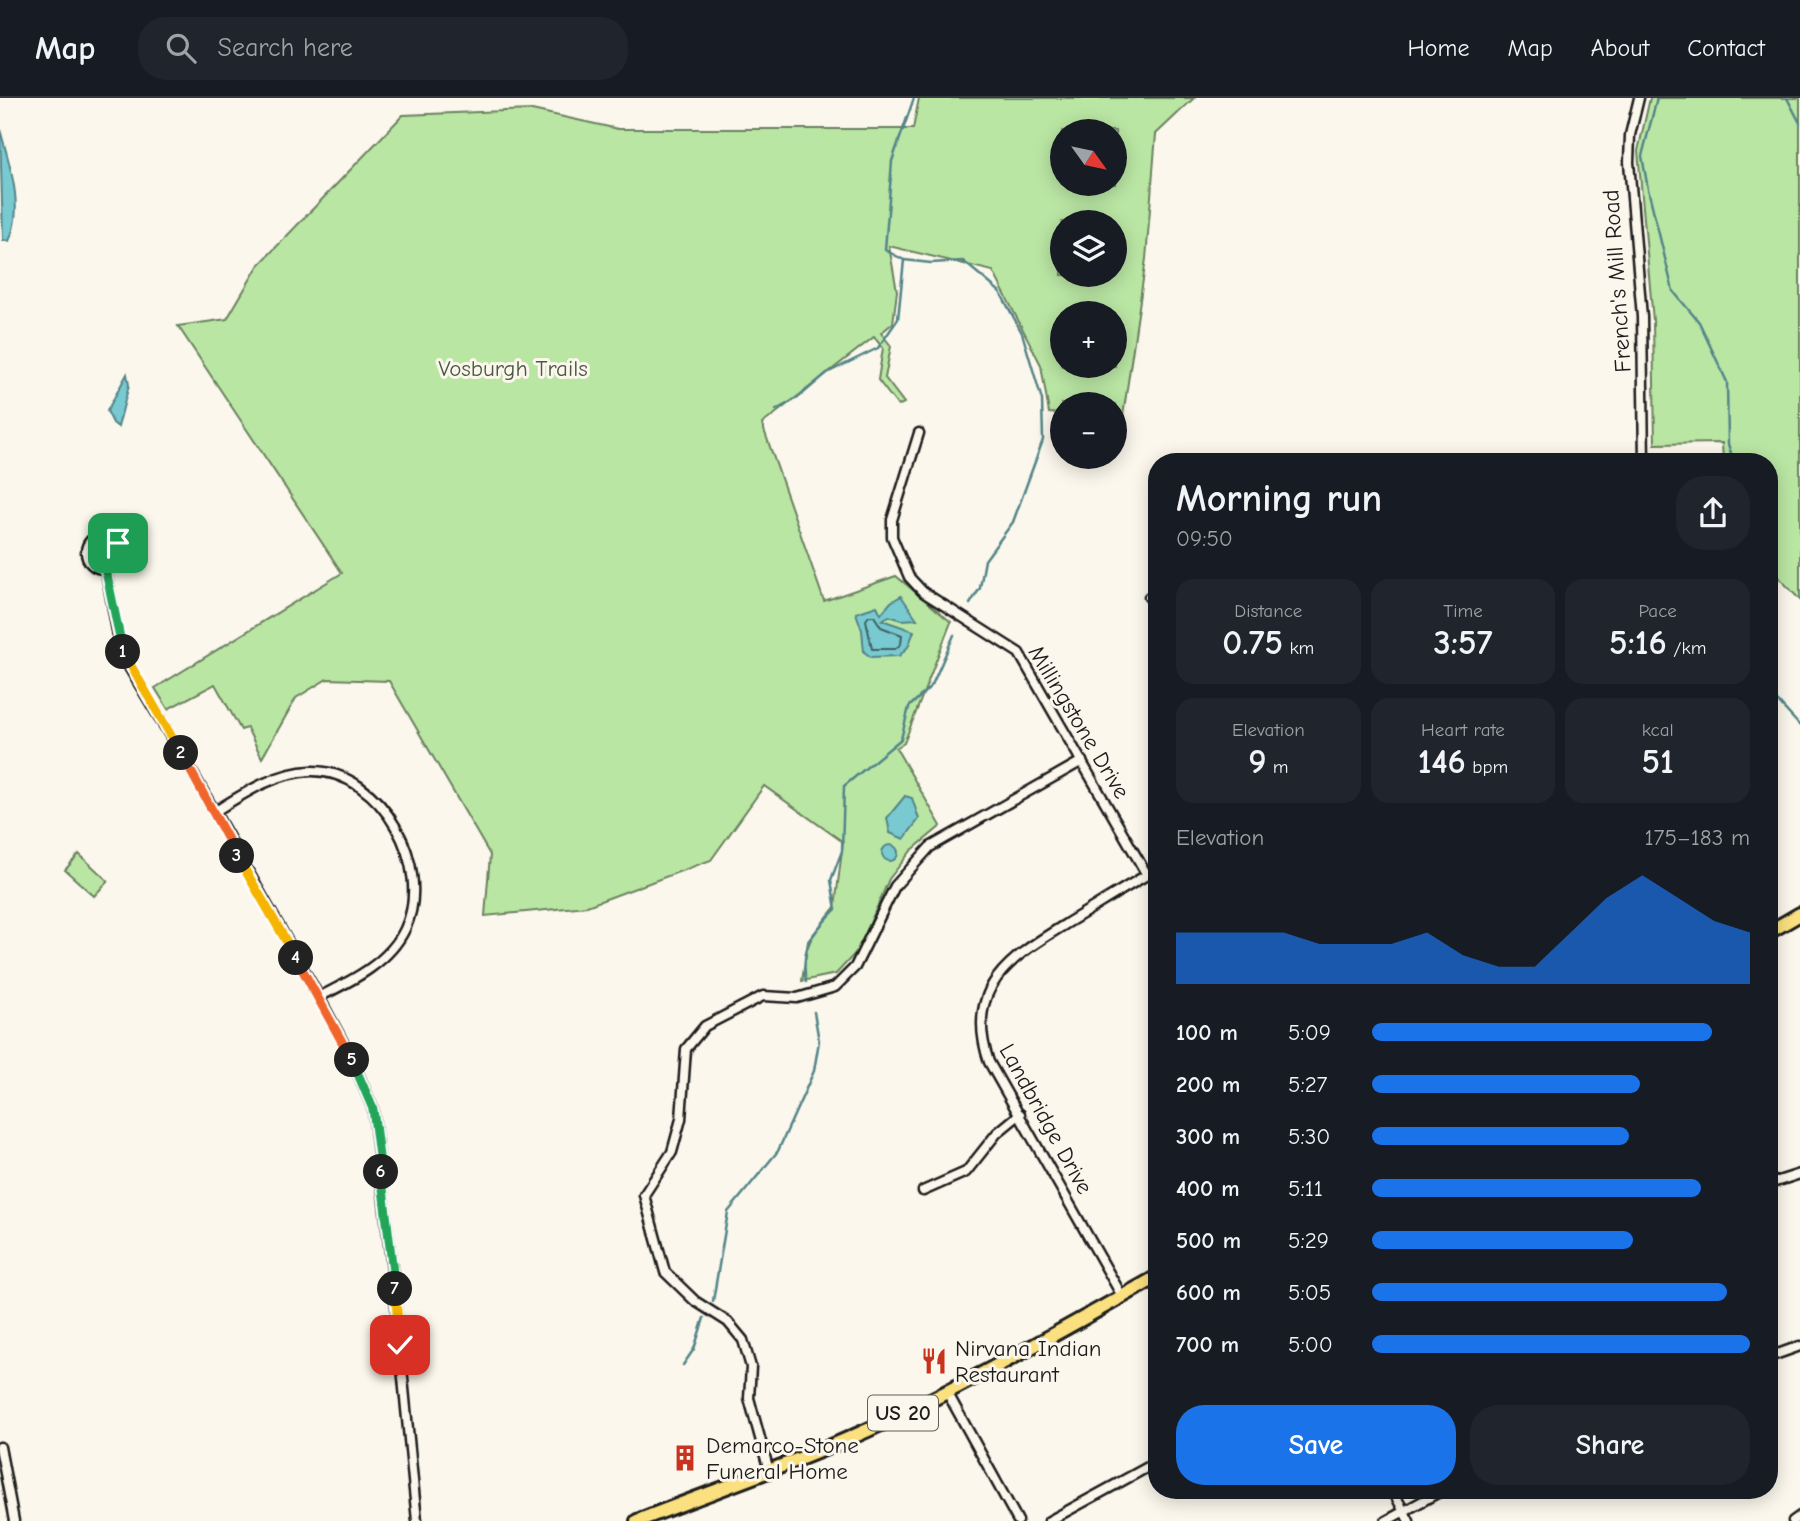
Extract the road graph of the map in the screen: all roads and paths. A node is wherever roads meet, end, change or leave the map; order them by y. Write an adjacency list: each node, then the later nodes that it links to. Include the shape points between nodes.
1 (1639, 98): 3 (street, French's Mill Road, via 1629,162 1642,317)
2 (919, 433): 5 (street, Millingstone Drive, via 892,520 892,537 909,577 923,592 1019,653)
3 (1644, 453)
4 (106, 571): 4 (street, via 118,559 118,543 108,535 94,535 86,556); 6 (street, via 125,658)
5 (1082, 761): 7 (street, Millingstone Drive); 22 (street, via 930,848 895,886 855,967 835,987 797,998 763,996 705,1026 686,1049 681,1119 672,1152 644,1195 665,1272 695,1301 728,1322 743,1340 751,1367 749,1398)
6 (214, 812): 10 (street); 10 (street, via 268,781 314,771 341,778 366,793 402,837 412,863 414,889 404,931 375,965)
7 (1147, 874): 11 (street, Landbridge Drive, via 1019,952 986,993 981,1027 984,1046)
8 (1800, 914): 9 (main road)
9 (1778, 927)
10 (319, 997): 28 (street, via 373,1109)
11 (1020, 1114): 14 (street, via 997,1133 966,1172); 16 (street, Landbridge Drive)
12 (1800, 1174): 13 (street)
13 (1778, 1181)
14 (923, 1191)
15 (1148, 1282): 16 (main road, US 20)
16 (1122, 1296): 19 (main road, US 20)
17 (1800, 1346): 18 (street)
18 (1778, 1354)
19 (947, 1392): 22 (main road, US 20); 30 (street)
20 (0, 1447): 27 (street)
21 (1148, 1467): 31 (street)
22 (769, 1471): 29 (main road, US 20)
23 (1397, 1499): 25 (street)
24 (1426, 1499): 25 (street)
25 (1404, 1511): 32 (street); 33 (street)
26 (1800, 1516): 34 (street)
27 (14, 1521)
28 (417, 1521)
29 (637, 1521)
30 (1018, 1521)
31 (1049, 1521)
32 (1386, 1521)
33 (1409, 1521)
34 (1793, 1521)

